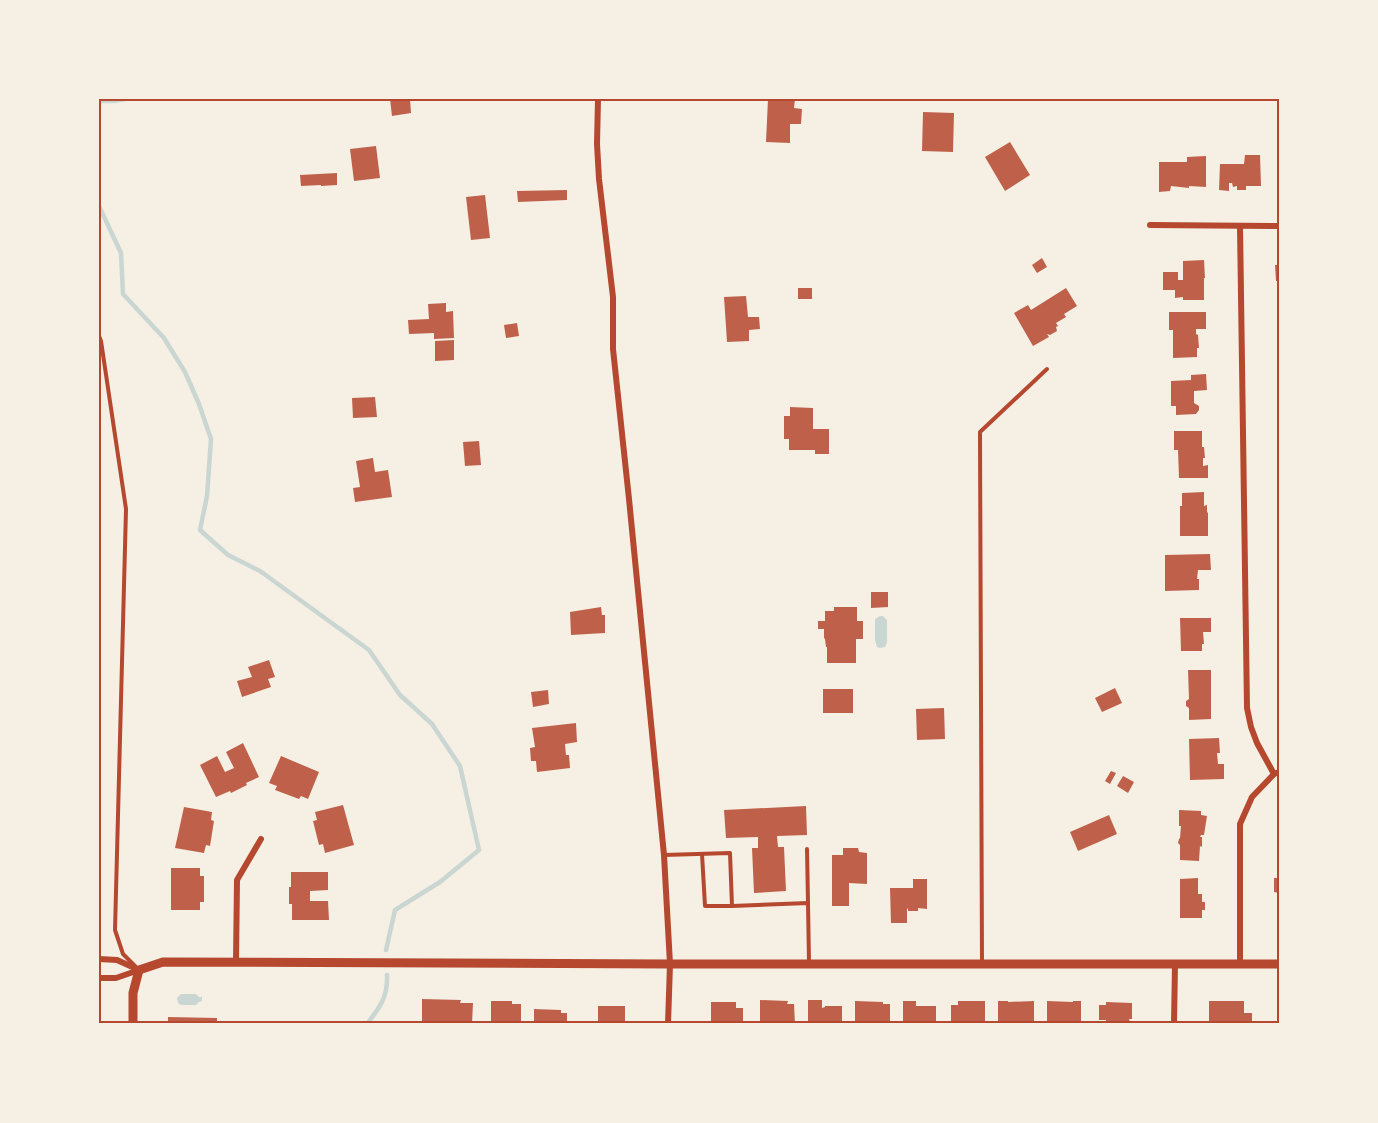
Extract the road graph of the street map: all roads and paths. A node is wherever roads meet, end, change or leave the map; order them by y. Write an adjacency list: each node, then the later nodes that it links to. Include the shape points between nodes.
1 (598, 99): 11 (street, via 599,179 613,297 613,349)
2 (1150, 225): 3 (street)
3 (1240, 226): 4 (street); 7 (street, via 1247,708 1257,743)
4 (1279, 226)
5 (99, 336): 22 (lane, via 126,509 115,930 123,954)
6 (1047, 369): 16 (lane, via 980,432)
7 (1277, 773): 20 (street, via 1252,797 1240,824)
8 (261, 839): 15 (street, via 237,879)
9 (807, 849): 12 (lane)
10 (702, 854): 11 (lane); 13 (lane, via 705,906); 13 (lane, via 730,853)
11 (664, 855): 17 (street)
12 (808, 903): 13 (lane); 18 (lane)
13 (732, 906)
14 (99, 959): 22 (street, via 117,960)
15 (236, 961): 17 (street); 22 (street, via 163,962)
16 (982, 963): 18 (street); 19 (street)
17 (670, 964): 18 (street); 25 (street)
18 (809, 964)
19 (1175, 964): 20 (street); 26 (street)
20 (1240, 964): 21 (street)
21 (1279, 964)
22 (139, 970): 23 (street, via 116,978); 24 (street, via 133,993)
23 (99, 978)
24 (133, 1024)
25 (668, 1024)
26 (1174, 1024)

